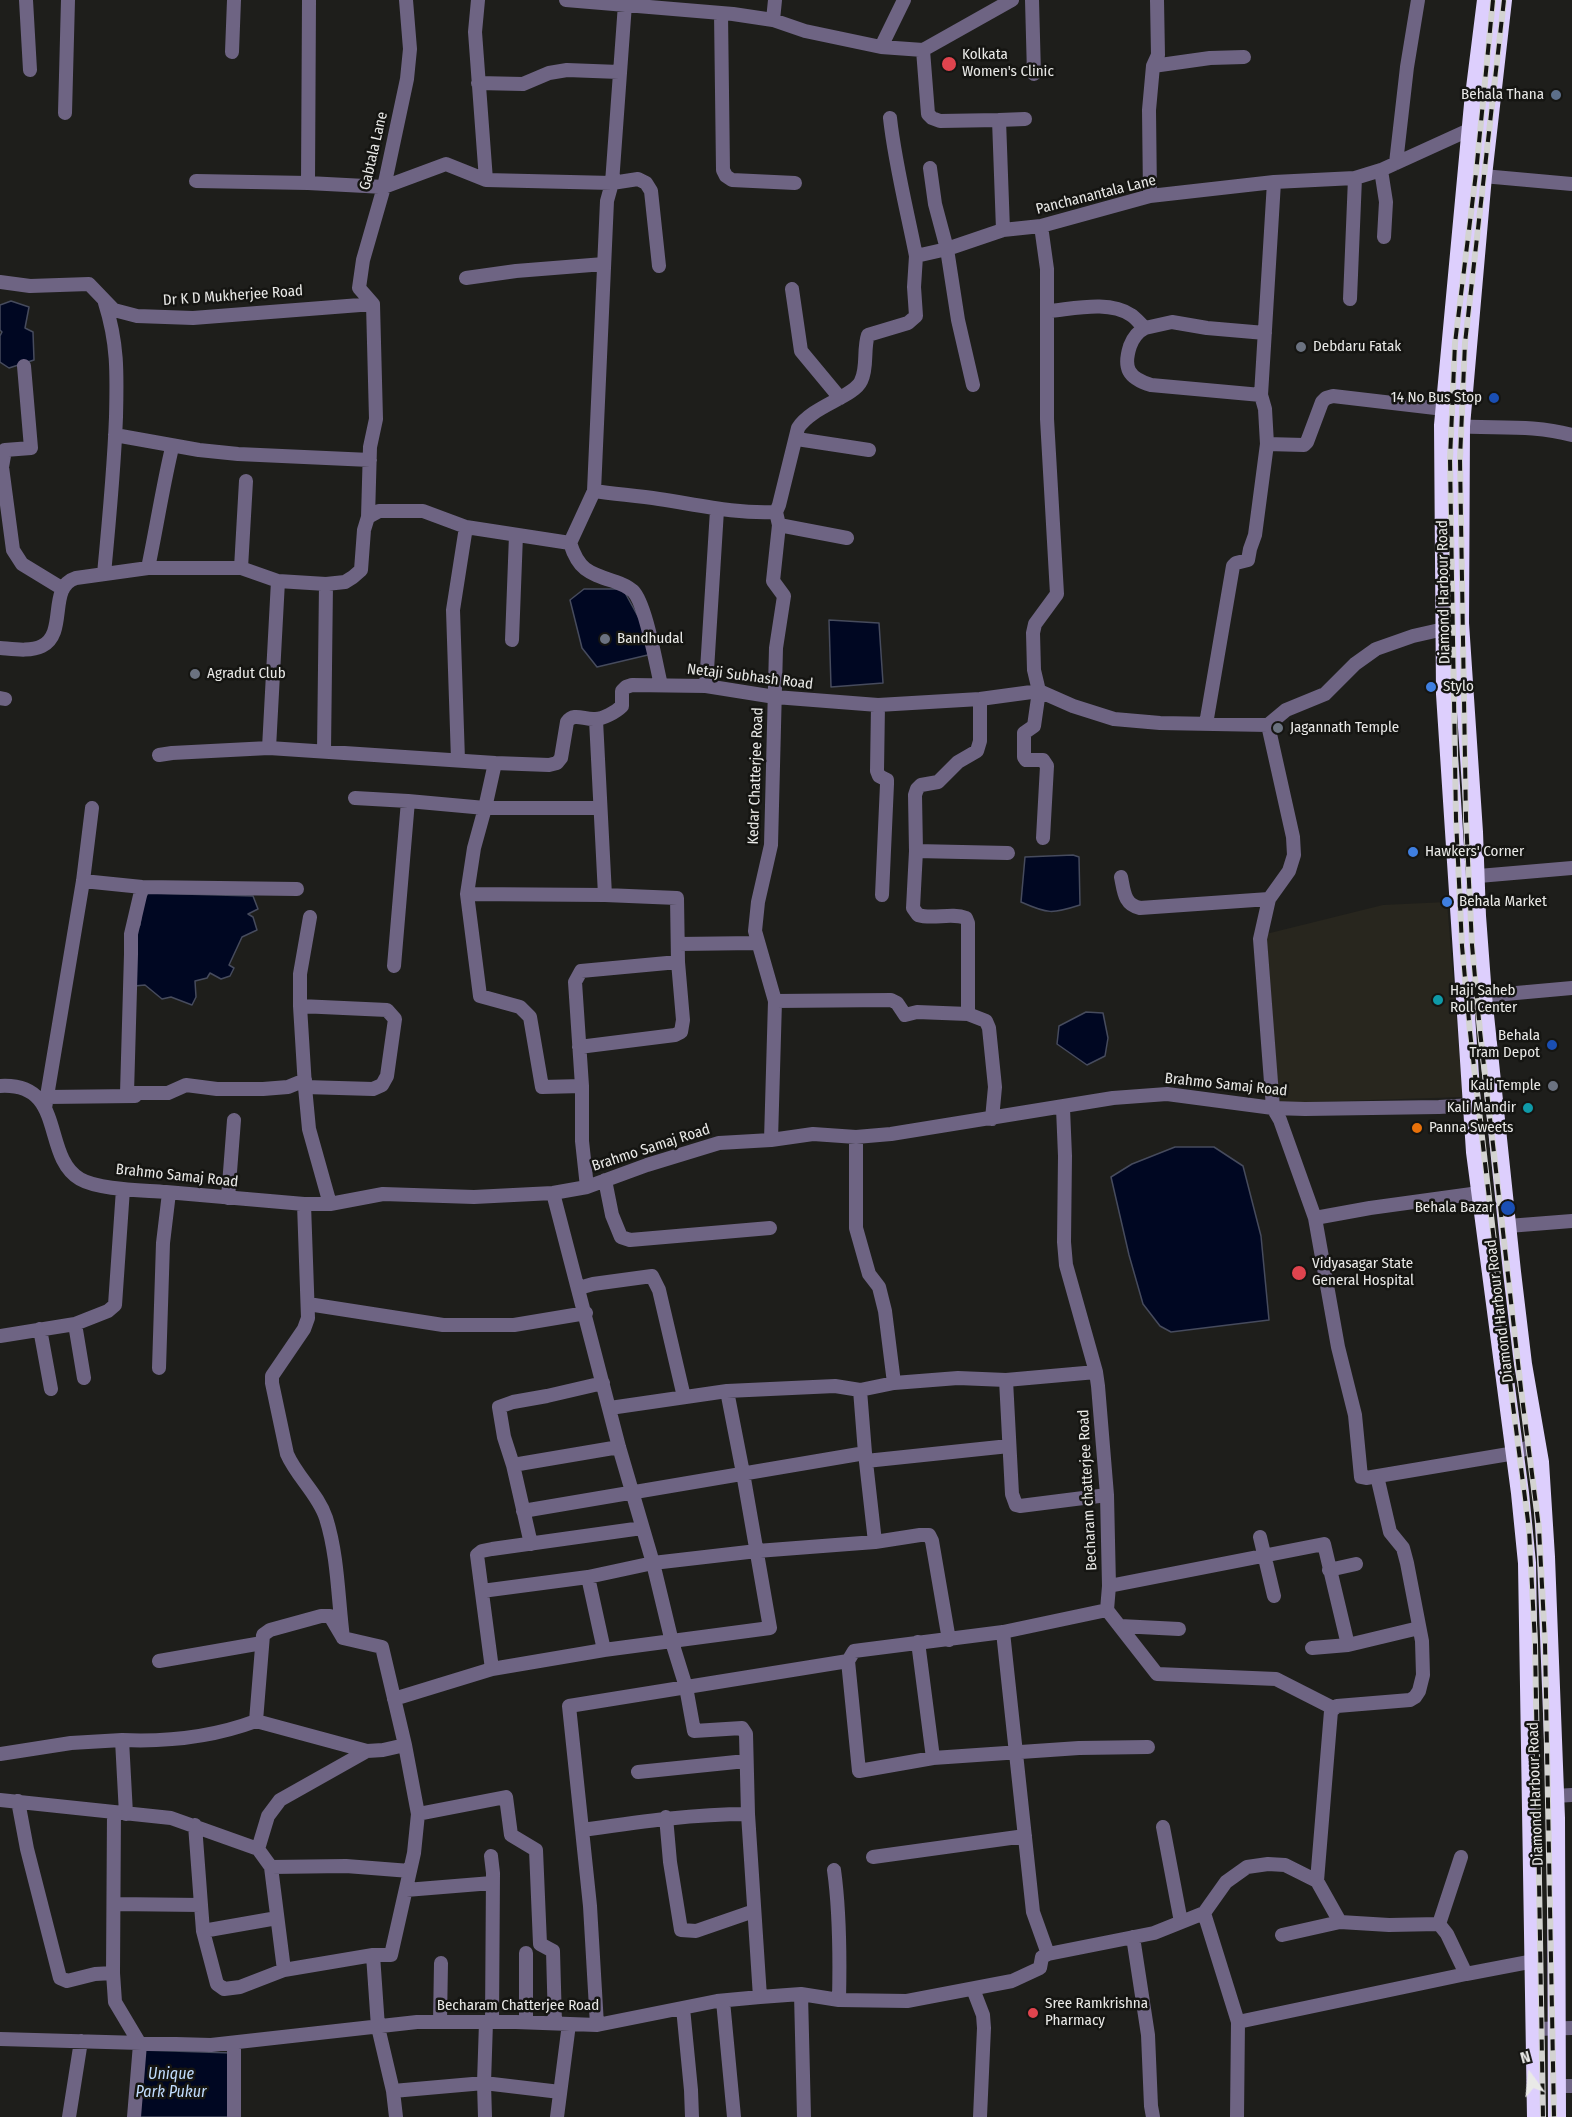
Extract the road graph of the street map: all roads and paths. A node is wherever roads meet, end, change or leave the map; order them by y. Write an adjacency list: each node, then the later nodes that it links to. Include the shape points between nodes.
1 (26, 0): 25 (street)
2 (68, 0): 29 (street)
3 (234, 0): 22 (street)
4 (309, 0): 42 (street)
5 (406, 0): 46 (street, Gabtala Lane, via 410,50 407,79)
6 (478, 0): 28 (street)
7 (569, 0): 17 (street)
8 (735, 0): 18 (street)
9 (775, 0): 19 (street)
10 (904, 0): 20 (street)
11 (1012, 0): 21 (street)
12 (1032, 0): 27 (street)
13 (1157, 0): 24 (street, via 1158,55)
14 (1418, 0): 34 (street)
15 (1486, 0): 33 (highway, Diamond Harbour Road)
16 (1503, 0): 37 (highway, Diamond Harbour Road)
17 (625, 4): 18 (street); 26 (street)
18 (727, 13): 19 (street); 44 (street, via 723,170 732,180)
19 (773, 20): 20 (street)
20 (881, 47): 21 (street)
21 (923, 50): 32 (street, via 928,114 932,118)
22 (232, 52)
23 (1244, 57): 24 (street)
24 (1153, 66): 47 (street)
25 (30, 70)
26 (619, 72): 28 (street, via 567,70 523,84); 43 (street)
27 (1034, 75)
28 (478, 83): 39 (street)
29 (65, 113)
30 (890, 118): 52 (street)
31 (1025, 119): 32 (street)
32 (999, 120): 49 (street)
33 (1471, 129): 34 (street, Panchanantala Lane); 68 (highway, Diamond Harbour Road)
34 (1396, 163): 36 (street, Panchanantala Lane)
35 (930, 168): 51 (street)
36 (1381, 170): 38 (street, Panchanantala Lane); 50 (street, via 1386,202)
37 (1483, 176): 45 (street); 68 (highway, Diamond Harbour Road)
38 (1355, 178): 41 (street, Panchanantala Lane); 58 (street)
39 (486, 180): 43 (street); 46 (street, via 446,165)
40 (196, 181): 42 (street)
41 (1274, 182): 47 (street, Panchanantala Lane); 63 (street)
42 (308, 183): 46 (street)
43 (612, 183): 53 (street, via 607,201); 54 (street, via 638,179 651,191)
44 (795, 183)
45 (1572, 184)
46 (384, 186): 60 (street, Gabtala Lane, via 359,288)
47 (1150, 196): 48 (street, Panchanantala Lane)
48 (1041, 226): 49 (street, Panchanantala Lane); 61 (street)
49 (1003, 230): 51 (street, Panchanantala Lane)
50 (1384, 237)
51 (947, 249): 52 (street, Panchanantala Lane); 65 (street)
52 (916, 256): 67 (street, Kedar Chatterjee Road, via 916,316 908,323 868,335 861,384)
53 (604, 264): 55 (street); 77 (street)
54 (659, 266)
55 (466, 278)
56 (0, 282): 59 (street, Dr K D Mukherjee Road, via 30,286 89,284)
57 (792, 289): 67 (street, via 801,351)
58 (1350, 299)
59 (104, 301): 60 (street, Dr K D Mukherjee Road, via 127,315 174,318); 69 (street, via 117,359)
60 (373, 304): 75 (street, via 376,418)
61 (1048, 311): 62 (street, via 1111,308 1132,315); 96 (street, via 1047,419 1057,594 1035,624 1033,633)
62 (1145, 328): 63 (street, via 1172,322); 66 (street, via 1132,339 1126,360 1131,375 1141,382)
63 (1265, 333): 66 (street)
64 (24, 366): 90 (street, via 31,448 5,450 2,467 13,550 22,564)
65 (973, 385)
66 (1261, 395): 72 (street)
67 (840, 398): 71 (street, Kedar Chatterjee Road, via 807,417 798,428)
68 (1449, 420): 70 (street); 72 (street, via 1333,396 1322,402 1304,445); 91 (highway, Diamond Harbour Road); 118 (highway, Diamond Harbour Road)
69 (115, 435): 75 (street, via 238,454); 87 (street)
70 (1572, 435)
71 (797, 439): 73 (street); 80 (street, Kedar Chatterjee Road)
72 (1267, 444): 101 (street, via 1255,535 1248,560 1233,566)
73 (869, 450)
74 (171, 452): 85 (street)
75 (369, 460): 79 (street)
76 (246, 481): 86 (street)
77 (594, 491): 78 (street); 84 (street)
78 (717, 510): 80 (street); 95 (street)
79 (368, 517): 81 (street, via 379,511 423,511); 89 (street, via 361,570 345,582)
80 (777, 518): 83 (street); 97 (street, Kedar Chatterjee Road, via 773,581 784,596 776,648)
81 (466, 527): 82 (street); 106 (street, via 453,610)
82 (516, 535): 84 (street); 92 (street)
83 (847, 538)
84 (570, 543): 94 (street, via 584,570 622,584 638,598)
85 (148, 568): 86 (street); 87 (street)
86 (241, 568): 88 (street)
87 (104, 574): 90 (street, via 69,580)
88 (278, 581): 89 (street); 103 (street)
89 (326, 584): 104 (street)
90 (63, 589): 93 (street, via 50,640 32,649)
91 (1444, 629): 102 (street, via 1376,649 1324,694 1286,710); 119 (highway, Diamond Harbour Road)
92 (512, 640)
93 (0, 648)
94 (661, 685): 95 (street, Netaji Subhash Road); 100 (street, Netaji Subhash Road, via 626,687 622,691 622,706)
95 (706, 686): 97 (street, Netaji Subhash Road)
96 (1039, 691): 98 (street, Netaji Subhash Road); 101 (street, via 1114,719); 113 (street, via 1034,726 1024,733 1024,757 1043,760 1047,766)
97 (775, 697): 99 (street, Netaji Subhash Road); 128 (street, Kedar Chatterjee Road, via 771,845 758,902)
98 (980, 699): 99 (street, Netaji Subhash Road); 114 (street, via 977,752 958,762 938,782 921,784 917,789)
99 (878, 705): 125 (street, via 877,771 887,784)
100 (597, 720): 107 (street, via 569,718 557,763); 112 (street)
101 (1206, 724): 102 (street)
102 (1268, 725): 126 (street, via 1294,855 1289,871)
103 (269, 748): 104 (street); 105 (street)
104 (324, 751): 106 (street)
105 (159, 755)
106 (458, 760): 107 (street)
107 (495, 763): 111 (street)
108 (355, 798): 109 (street)
109 (408, 801): 111 (street); 131 (street)
110 (92, 808): 120 (street)
111 (484, 808): 112 (street); 123 (street)
112 (600, 808): 124 (street)
113 (1043, 838)
114 (916, 851): 115 (street); 136 (street, via 913,908 926,917 960,916 968,924)
115 (1008, 853)
116 (1572, 868): 118 (street)
117 (1121, 877): 126 (street, via 1126,902 1133,907)
118 (1476, 877): 119 (street); 133 (highway, Diamond Harbour Road)
119 (1456, 878): 143 (highway, Diamond Harbour Road)
120 (83, 881): 121 (street); 142 (street)
121 (142, 887): 122 (street); 138 (street, via 130,942 127,1093 168,1093 186,1085 263,1089)
122 (297, 889)
123 (467, 894): 124 (street); 140 (street, via 480,996 520,1006 530,1017 542,1087)
124 (605, 895): 129 (street, via 677,898)
125 (882, 895)
126 (1269, 899): 145 (street, via 1260,939)
127 (310, 917): 135 (street, via 300,974)
128 (757, 943): 129 (street); 134 (street, Kedar Chatterjee Road)
129 (678, 944): 130 (street)
130 (678, 962): 137 (street, via 681,1032); 137 (street, via 582,972 575,982)
131 (394, 966)
132 (1572, 988): 133 (street)
133 (1484, 996): 161 (highway, Diamond Harbour Road)
134 (775, 1001): 136 (street, via 891,1000 905,1015); 149 (street, Kedar Chatterjee Road)
135 (300, 1006): 138 (street); 138 (street, via 387,1010 394,1019 387,1076 382,1085 373,1089)
136 (968, 1014): 146 (street, via 986,1021 990,1028 995,1087)
137 (579, 1047): 140 (street)
138 (305, 1083): 158 (street, via 309,1128)
139 (0, 1086): 142 (street, via 23,1089)
140 (582, 1086): 151 (street)
141 (165, 1100): 142 (street, via 140,1096)
142 (46, 1102): 152 (street, Brahmo Samaj Road, via 70,1172 87,1182)
143 (1473, 1105): 145 (street, Brahmo Samaj Road); 155 (highway, Diamond Harbour Road)
144 (1063, 1108): 145 (street, Brahmo Samaj Road, via 1113,1098 1167,1094); 146 (street, Brahmo Samaj Road); 170 (street, Becharam chatterjee Road, via 1066,1265)
145 (1272, 1108): 159 (street, via 1280,1120)
146 (992, 1119): 148 (street, Brahmo Samaj Road)
147 (234, 1120): 156 (street)
148 (856, 1137): 149 (street, Brahmo Samaj Road, via 813,1134); 174 (street, via 856,1228 868,1274 879,1287 883,1303)
149 (771, 1140): 150 (street, Brahmo Samaj Road, via 719,1143)
150 (605, 1180): 151 (street, Brahmo Samaj Road); 162 (street, via 614,1221 621,1237 630,1240)
151 (587, 1187): 154 (street, Brahmo Samaj Road)
152 (123, 1189): 153 (street, Brahmo Samaj Road); 166 (street, via 115,1305)
153 (169, 1192): 156 (street, Brahmo Samaj Road); 169 (street, via 163,1243)
154 (553, 1193): 158 (street, Brahmo Samaj Road, via 474,1197 383,1194); 163 (street)
155 (1479, 1193): 159 (street); 183 (highway, Diamond Harbour Road)
156 (228, 1198): 157 (street, Brahmo Samaj Road)
157 (304, 1204): 158 (street, Brahmo Samaj Road); 164 (street)
158 (330, 1204)
159 (1315, 1218): 187 (street, via 1338,1347 1355,1415 1360,1474 1366,1478)
160 (1572, 1221): 161 (street)
161 (1508, 1226): 180 (highway, Diamond Harbour Road)
162 (770, 1228)
163 (579, 1288): 165 (street); 178 (street, via 652,1276 659,1290)
164 (308, 1304): 165 (street, via 443,1326 514,1325); 209 (street, via 304,1329 272,1376 272,1383 287,1454 326,1517)
165 (586, 1313): 173 (street)
166 (75, 1324): 167 (street); 171 (street)
167 (40, 1329): 168 (street); 175 (street)
168 (0, 1336)
169 (159, 1368)
170 (1096, 1372): 172 (street); 189 (street, Becharam chatterjee Road)
171 (84, 1378)
172 (1006, 1380): 174 (street, via 958,1378); 182 (street)
173 (603, 1383): 179 (street); 185 (street, via 499,1407)
174 (894, 1383): 176 (street)
175 (51, 1389)
176 (860, 1390): 177 (street, via 835,1386); 184 (street)
177 (727, 1391): 178 (street); 186 (street)
178 (684, 1397): 179 (street)
179 (610, 1408): 181 (street)
180 (1536, 1444): 183 (street); 233 (highway, Diamond Harbour Road)
181 (620, 1446): 185 (street); 188 (street)
182 (1009, 1446): 184 (street); 189 (street, via 1016,1505)
183 (1515, 1453): 187 (street); 268 (highway, Diamond Harbour Road, via 1527,1563)
184 (865, 1457): 186 (street); 193 (street)
185 (513, 1465): 190 (street)
186 (743, 1473): 188 (street); 195 (street)
187 (1377, 1476): 206 (street, via 1390,1532 1403,1548)
188 (633, 1492): 190 (street); 191 (street)
189 (1107, 1495): 201 (street, Becharam chatterjee Road)
190 (523, 1511): 194 (street)
191 (642, 1528): 194 (street); 197 (street)
192 (1260, 1537): 196 (street)
193 (875, 1542): 195 (street); 210 (street, via 929,1535)
194 (531, 1544): 202 (street, via 477,1555)
195 (757, 1551): 197 (street); 211 (street, via 770,1628)
196 (1264, 1555): 199 (street, via 1324,1544); 201 (street); 203 (street)
197 (653, 1563): 200 (street); 211 (street)
198 (1356, 1564): 199 (street)
199 (1329, 1570): 214 (street)
200 (588, 1577): 202 (street); 216 (street)
201 (1109, 1586): 204 (street, Becharam chatterjee Road)
202 (482, 1591): 219 (street)
203 (1274, 1596)
204 (1107, 1610): 205 (street); 208 (street)
205 (1120, 1626): 207 (street); 222 (street, via 1158,1674 1276,1679)
206 (1419, 1628): 214 (street); 222 (street, via 1423,1676 1415,1697)
207 (1179, 1629)
208 (1003, 1632): 210 (street); 228 (street)
209 (342, 1638): 213 (street, via 330,1616 321,1616 270,1630 263,1635); 221 (street, via 382,1647)
210 (950, 1640): 212 (street)
211 (672, 1642): 216 (street); 220 (street)
212 (918, 1642): 218 (street, via 854,1651); 230 (street)
213 (262, 1643): 217 (street); 223 (street)
214 (1348, 1644): 215 (street)
215 (1312, 1648)
216 (604, 1650): 219 (street)
217 (159, 1661)
218 (848, 1661): 220 (street); 230 (street, via 859,1771)
219 (492, 1669): 221 (street)
220 (686, 1687): 231 (street, via 694,1731 742,1728 746,1734); 242 (street, via 569,1706)
221 (394, 1699): 225 (street)
222 (1333, 1708): 251 (street)
223 (256, 1721): 224 (street, via 203,1736 153,1742); 227 (street)
224 (122, 1740): 229 (street); 236 (street)
225 (405, 1745): 227 (street); 237 (street)
226 (1148, 1747): 228 (street)
227 (367, 1751): 244 (street, via 280,1800 268,1816)
228 (1017, 1751): 230 (street); 243 (street)
229 (0, 1754)
230 (933, 1758)
231 (746, 1761): 232 (street); 238 (street)
232 (638, 1772)
233 (1563, 1795): 286 (highway, Diamond Harbour Road)
234 (0, 1800): 235 (street)
235 (18, 1801): 236 (street); 271 (street, via 60,1978 67,1981)
236 (120, 1813): 240 (street, via 171,1818); 254 (street)
237 (418, 1814): 249 (street); 283 (street, via 506,1797 511,1835 536,1850 540,1944 553,1951)
238 (748, 1814): 239 (street); 256 (street)
239 (666, 1817): 242 (street); 256 (street, via 681,1930 696,1931)
240 (195, 1825): 244 (street); 255 (street)
241 (1163, 1827): 259 (street)
242 (582, 1830): 284 (street)
243 (1025, 1836): 246 (street); 266 (street, via 1033,1912)
244 (258, 1849): 248 (street)
245 (491, 1856): 252 (street)
246 (873, 1857)
247 (1461, 1857): 261 (street)
248 (271, 1867): 249 (street); 258 (street)
249 (410, 1870): 253 (street)
250 (834, 1870): 276 (street, via 840,1945)
251 (1317, 1881): 257 (street, via 1285,1865 1247,1867 1226,1882); 260 (street)
252 (492, 1883): 253 (street); 280 (street)
253 (406, 1890): 267 (street, via 392,1955)
254 (114, 1904): 255 (street); 271 (street)
255 (201, 1905): 262 (street)
256 (754, 1911): 275 (street)
257 (1204, 1913): 259 (street); 282 (street)
258 (277, 1918): 262 (street); 270 (street)
259 (1181, 1922): 264 (street)
260 (1340, 1922): 261 (street); 263 (street)
261 (1439, 1924): 272 (street)
262 (203, 1931): 270 (street, via 217,1984 224,1989)
263 (1282, 1935)
264 (1133, 1937): 266 (street); 306 (street, via 1148,2035)
265 (526, 1953): 281 (street)
266 (1048, 1954): 273 (street, Becharam Chatterjee Road, via 1042,1957 1040,1968 1030,1974)
267 (373, 1955): 270 (street); 285 (street)
268 (1534, 1961): 272 (street); 287 (highway, Diamond Harbour Road)
269 (441, 1964): 279 (street)
270 (284, 1970)
271 (113, 1973): 290 (street, via 115,2002)
272 (1466, 1974): 282 (street)
273 (973, 1989): 276 (street, Becharam Chatterjee Road, via 907,2001); 305 (street, via 984,2028)
274 (801, 1994): 275 (street, Becharam Chatterjee Road); 276 (street, Becharam Chatterjee Road); 304 (street)
275 (760, 1997): 277 (street, Becharam Chatterjee Road)
276 (839, 2000)
277 (723, 2001): 278 (street, Becharam Chatterjee Road); 303 (street)
278 (682, 2008): 284 (street, Becharam Chatterjee Road); 302 (street)
279 (440, 2022): 280 (street, Becharam Chatterjee Road); 285 (street, Becharam Chatterjee Road)
280 (489, 2022): 281 (street, Becharam Chatterjee Road); 292 (street)
281 (526, 2022): 283 (street, Becharam Chatterjee Road)
282 (1238, 2022): 307 (street)
283 (562, 2024): 284 (street, Becharam Chatterjee Road); 295 (street)
284 (597, 2025)
285 (378, 2027): 291 (street, Becharam Chatterjee Road); 294 (street)
286 (1564, 2028): 287 (street); 293 (highway, Diamond Harbour Road)
287 (1535, 2029): 308 (highway, Diamond Harbour Road)
288 (0, 2039): 289 (street, Becharam Chatterjee Road)
289 (81, 2041): 290 (street, Becharam Chatterjee Road); 296 (street)
290 (140, 2044): 291 (street, Becharam Chatterjee Road); 297 (street)
291 (234, 2044): 298 (street)
292 (483, 2083): 294 (street); 295 (street); 300 (street)
293 (1564, 2086): 309 (highway, Diamond Harbour Road)
294 (393, 2091): 299 (street)
295 (560, 2092): 301 (street)
296 (69, 2117)
297 (134, 2117)
298 (234, 2117)
299 (396, 2117)
300 (485, 2117)
301 (557, 2117)
302 (692, 2117)
303 (734, 2117)
304 (804, 2117)
305 (980, 2117)
306 (1153, 2117)
307 (1237, 2117)
308 (1536, 2117)
309 (1557, 2117)

